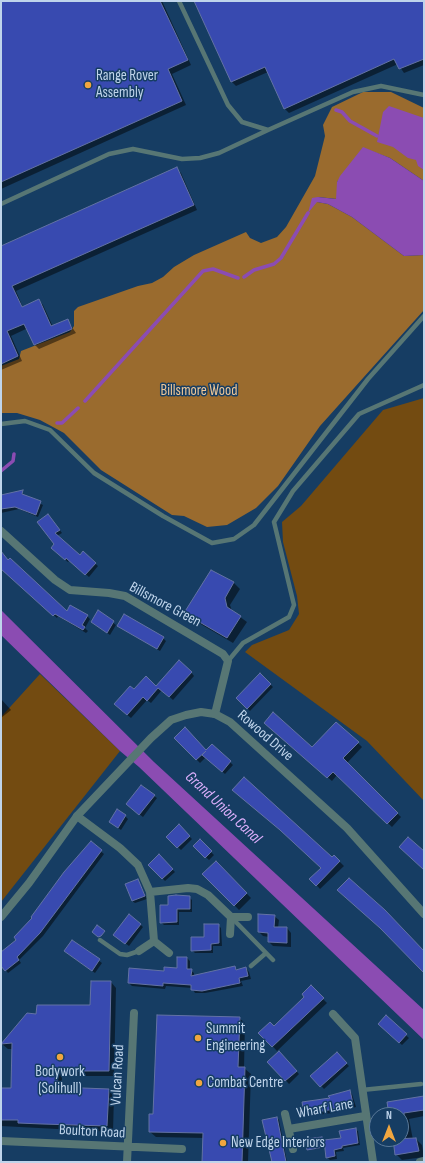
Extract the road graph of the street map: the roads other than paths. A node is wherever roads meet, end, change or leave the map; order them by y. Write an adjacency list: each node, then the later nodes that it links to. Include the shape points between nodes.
1 (179, 1): 3 (lane, via 228,105 242,122)
2 (424, 95): 3 (lane, via 381,86 353,92)
3 (268, 130): 4 (lane, via 219,153 200,158 182,159 133,149 109,154)
4 (1, 204)
5 (424, 316): 7 (lane, via 368,378 254,525 234,539 212,543 163,516 94,473 50,430 25,421)
6 (424, 385): 9 (lane, via 360,414 293,491 274,522 294,605 289,617 243,643)
7 (1, 424)
8 (1, 531): 9 (street, Billsmore Green, via 55,580 70,590 125,596 223,654)
9 (228, 661): 10 (street)
10 (215, 714): 11 (street, Rowood Drive, via 186,714 171,720); 13 (street, Rowood Drive, via 230,722 347,828)
11 (77, 816): 12 (street, via 138,865); 14 (street, Rowood Drive)
12 (150, 892): 16 (street, via 197,889 208,895); 19 (street)
13 (424, 914)
14 (1, 917)
15 (248, 917): 16 (street)
16 (231, 918): 17 (street); 22 (lane)
17 (230, 934)
18 (100, 940): 20 (lane, via 120,954 127,955)
19 (154, 941): 20 (street); 21 (street)
20 (139, 951)
21 (169, 953)
22 (266, 953): 23 (lane); 24 (lane)
23 (273, 960)
24 (251, 966)
25 (134, 1013): 33 (street, Vulcan Road)
26 (333, 1014): 28 (street, Wharf Lane, via 355,1038)
27 (421, 1084): 28 (lane)
28 (362, 1090): 30 (street, Wharf Lane)
29 (285, 1114): 31 (street)
30 (365, 1116): 31 (street, Wharf Lane); 38 (street, Wharf Lane)
31 (289, 1129): 34 (street)
32 (1, 1141): 33 (street, Boulton Road)
33 (128, 1148): 35 (street, Boulton Road); 37 (street, Vulcan Road)
34 (293, 1148)
35 (182, 1150)
36 (424, 1161): 39 (street)
37 (128, 1162)
38 (373, 1162)
39 (420, 1162)

